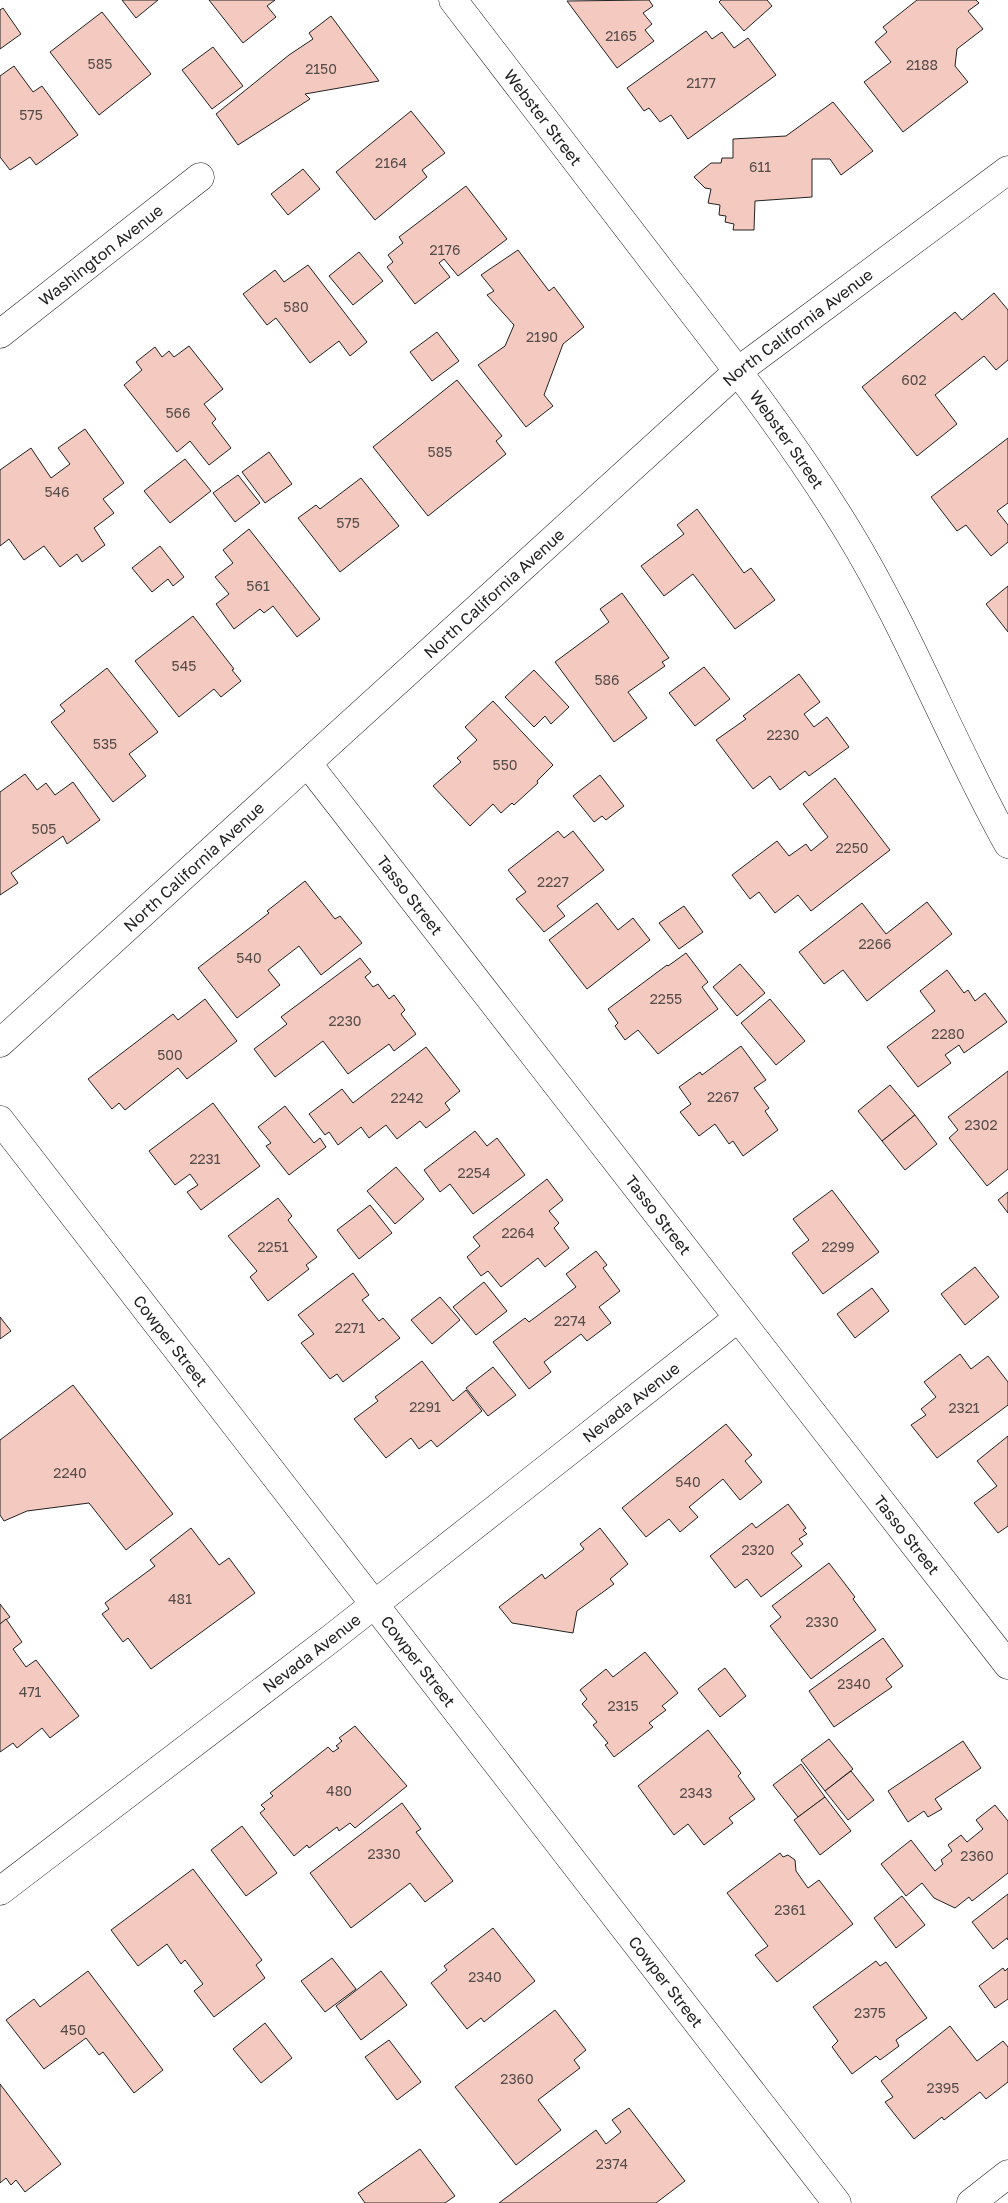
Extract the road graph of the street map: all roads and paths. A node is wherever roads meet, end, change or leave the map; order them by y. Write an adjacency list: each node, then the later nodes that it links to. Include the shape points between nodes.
1 (453, 0): 5 (street, Webster Street)
2 (1008, 170): 5 (street, North California Avenue)
3 (200, 177): 4 (street, Washington Avenue)
4 (0, 334)
5 (738, 371): 6 (street, North California Avenue); 7 (street, Webster Street, via 849,532 893,612 983,800)
6 (308, 764): 8 (street, North California Avenue); 10 (street, Tasso Street)
7 (1008, 844)
8 (0, 1043)
9 (0, 1120): 11 (street, Cowper Street)
10 (738, 1318): 11 (street, Nevada Avenue); 12 (street, Tasso Street)
11 (374, 1604): 13 (street, Nevada Avenue); 15 (street, Cowper Street)
12 (1008, 1665)
13 (0, 1891)
14 (1008, 2174): 16 (street)
15 (836, 2203)
16 (971, 2203)

